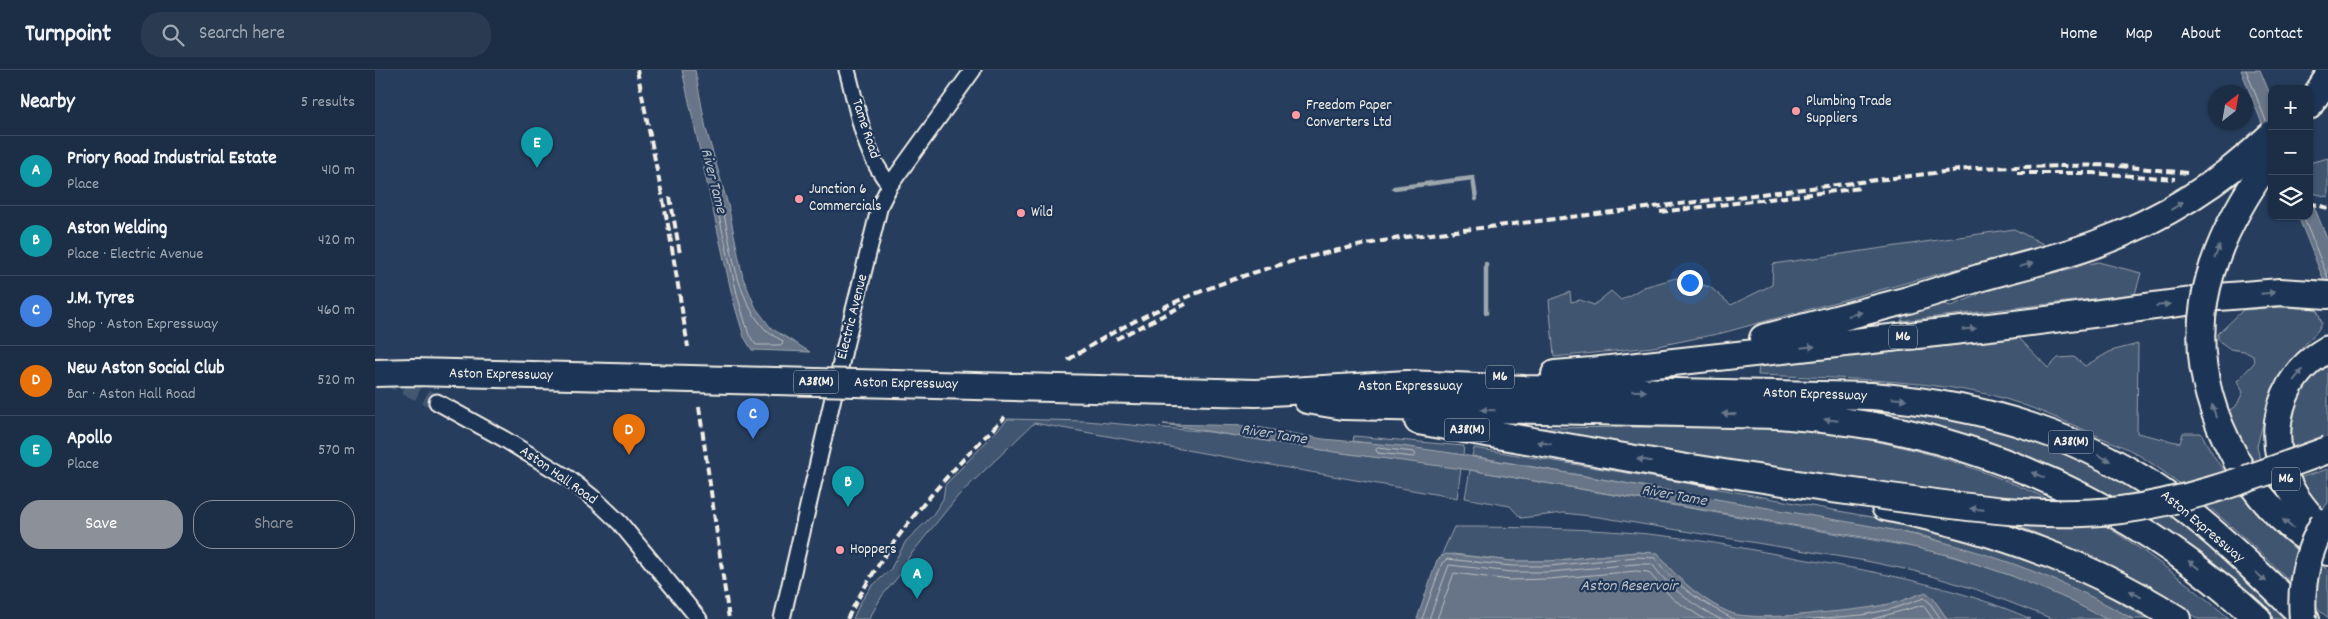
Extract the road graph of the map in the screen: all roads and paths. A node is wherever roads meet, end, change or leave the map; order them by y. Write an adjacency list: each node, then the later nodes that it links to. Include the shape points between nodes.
1 (847, 70): 9 (street, Tame Road, via 869,150)
2 (973, 70): 9 (street, Electric Avenue)
3 (2328, 70): 5 (highway)
4 (2328, 77): 6 (highway)
5 (2313, 89)
6 (2313, 100)
7 (2268, 137): 14 (highway, M6, one-way to 7, bridge, via 1908,300 2094,245 2171,210 2218,180)
8 (2268, 163): 25 (highway, M6, one-way to 8, bridge, via 2296,530 2251,483 2216,419 2206,382 2202,337 2205,291 2231,218)
9 (890, 185): 27 (street, Electric Avenue, via 880,205 844,350)
10 (2328, 295): 11 (highway, one-way to 10, via 2280,292)
11 (2219, 297)
12 (2193, 301): 14 (highway, M6, one-way to 12)
13 (2328, 349): 24 (highway, M6, one-way to 13, via 2295,496 2287,481 2277,447 2276,428 2285,393 2311,360)
14 (1672, 362): 17 (highway, M6)
15 (375, 373): 18 (highway, Aston Expressway / A38(M), bridge)
16 (1407, 384): 17 (highway, M6); 18 (highway, Aston Expressway / A38(M))
17 (1591, 391): 20 (highway, Aston Expressway / A38(M), one-way to 20); 29 (highway, Aston Expressway / A38(M), one-way to 17, via 2185,559 2099,504 2015,466 1955,445 1877,426); 30 (highway, Aston Expressway / A38(M), one-way to 30, via 1872,396 1940,403 2002,416 2087,449 2161,492 2207,528)
18 (1256, 392): 20 (highway, Aston Expressway / A38(M))
19 (437, 402): 26 (street, Aston Hall Road, via 568,478 597,501 620,523)
20 (1343, 406): 22 (highway, A38(M), one-way to 20)
21 (2328, 450): 22 (highway, A38(M), one-way to 22, bridge, via 2199,494 2157,504 2119,510 2053,513 1973,508)
22 (1692, 468): 28 (highway, A38(M), one-way to 22, bridge, via 2108,580 2048,552 1998,535 1924,515)
23 (2328, 516): 30 (highway, bridge, via 2306,563)
24 (2328, 536)
25 (2328, 552)
26 (699, 619)
27 (783, 619)
28 (2177, 619)
29 (2258, 619)
30 (2304, 619)

